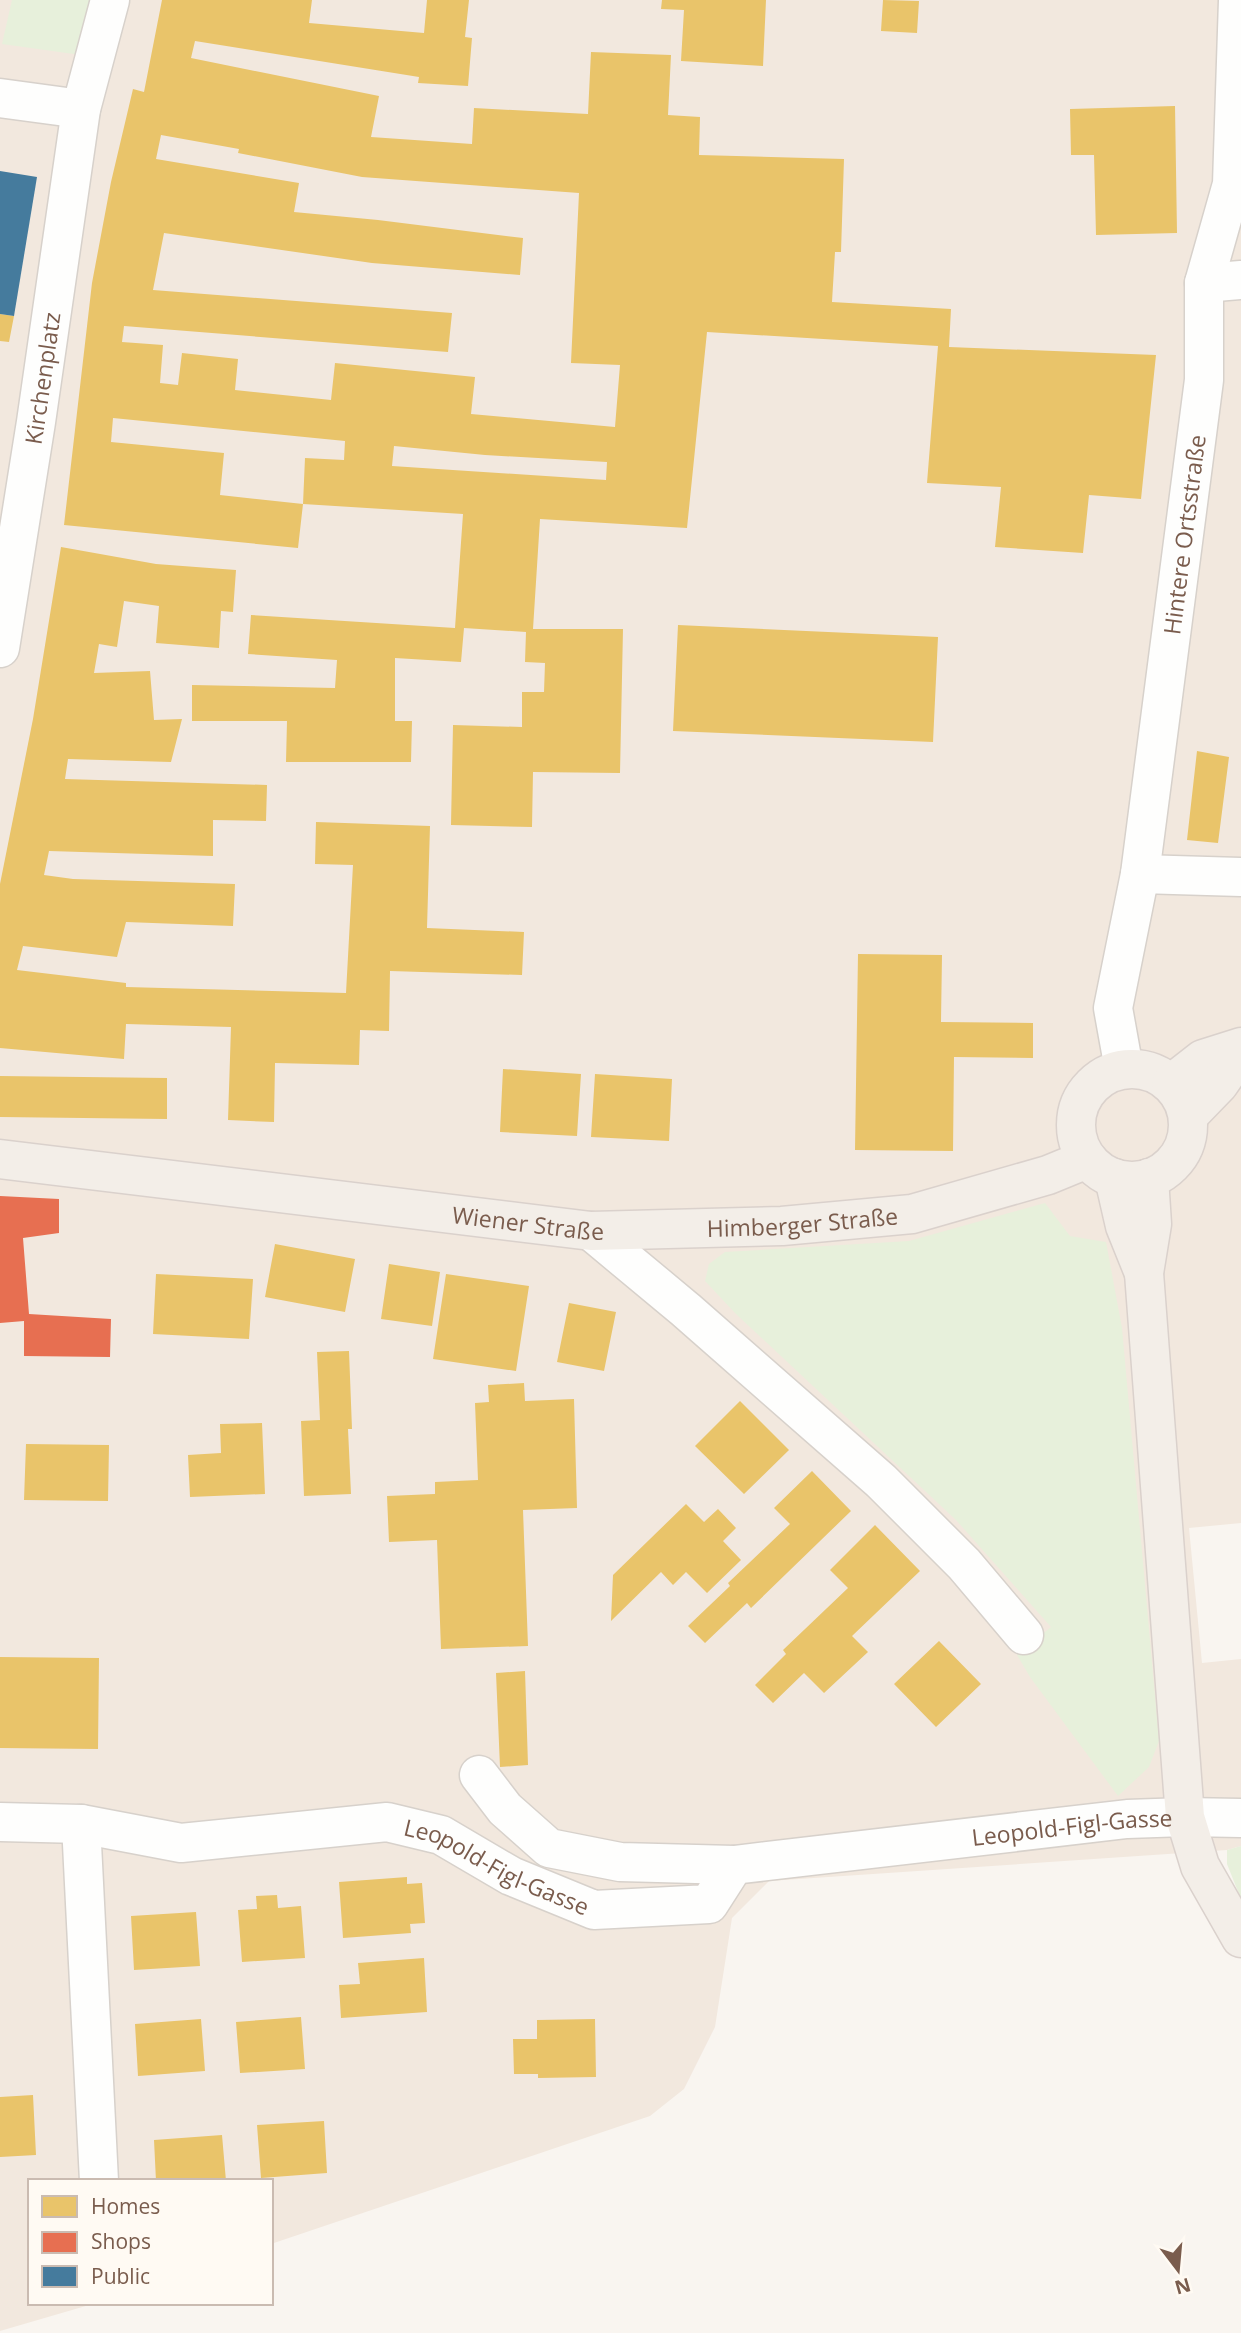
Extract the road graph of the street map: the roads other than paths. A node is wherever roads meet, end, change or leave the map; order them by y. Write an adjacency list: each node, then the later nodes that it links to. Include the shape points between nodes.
1 (110, 0): 4 (street, Kirchenplatz)
2 (1238, 0): 5 (street, Hintere Ortsstraße, via 1232,184)
3 (0, 98): 4 (street)
4 (81, 109): 6 (street, Kirchenplatz)
5 (1222, 282): 7 (street, Hintere Ortsstraße, via 1204,380)
6 (0, 648)
7 (1140, 874): 8 (street); 10 (street, Hintere Ortsstraße, via 1113,1008)
8 (1241, 877)
9 (1241, 1049): 11 (main road, via 1219,1084)
10 (1124, 1069): 11 (main road, via 1154,1073); 13 (main road, via 1111,1072 1090,1088 1078,1111)
11 (1180, 1100): 13 (main road, Himberger Straße, via 1188,1129 1180,1154 1161,1173)
12 (0, 1158): 14 (main road, Wiener Straße)
13 (1107, 1160): 14 (main road, Himberger Straße, via 912,1214 782,1226); 17 (main road, via 1152,1224 1144,1273)
14 (591, 1231): 15 (street, Wiener Straße, via 881,1481 964,1564)
15 (1024, 1635)
16 (479, 1775): 21 (street, via 505,1809 549,1848 620,1862)
17 (1185, 1817): 18 (street, Leopold-Figl-Gasse); 21 (street, Leopold-Figl-Gasse, via 1127,1819); 22 (main road, via 1200,1866)
18 (1241, 1818)
19 (0, 1822): 20 (street, Leopold-Figl-Gasse)
20 (80, 1824): 21 (street, Leopold-Figl-Gasse, via 181,1843 387,1822 440,1835 511,1875 594,1910 709,1904); 23 (street)
21 (734, 1865)
22 (1241, 1938)
23 (99, 2179)

